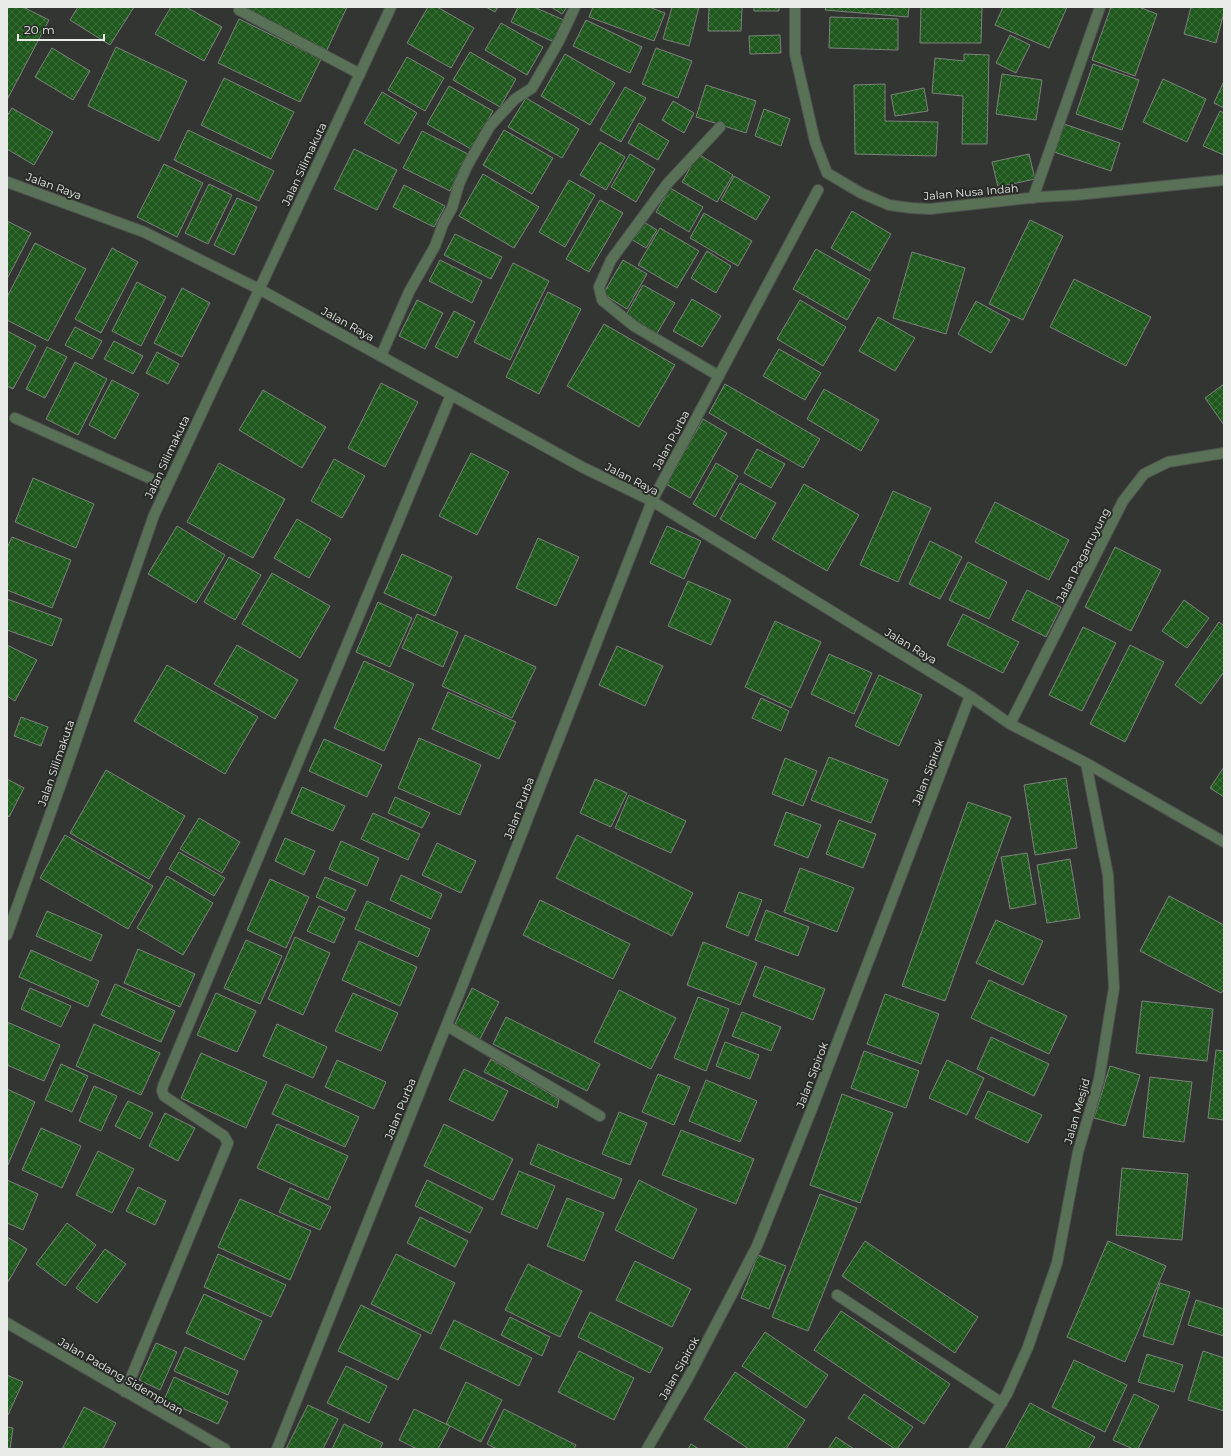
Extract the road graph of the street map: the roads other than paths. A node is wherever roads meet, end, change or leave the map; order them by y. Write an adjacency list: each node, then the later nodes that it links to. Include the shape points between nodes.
1 (391, 7): 6 (street, Jalan Silimakuta)
2 (575, 7): 13 (street, via 532,88 516,99 490,126 466,166 452,208 435,246 409,292)
3 (795, 7): 11 (street, Jalan Nusa Indah, via 795,54 815,142 827,173 889,205 911,208 930,209)
4 (1100, 7): 11 (street)
5 (239, 10): 6 (street)
6 (360, 74): 12 (street, Jalan Silimakuta)
7 (720, 127): 14 (street, via 667,184 610,260 599,287 602,300 634,326)
8 (1224, 180): 11 (street, Jalan Nusa Indah)
9 (7, 182): 12 (street, Jalan Raya, via 144,232)
10 (818, 190): 14 (street, Jalan Purba)
11 (1033, 198)
12 (259, 289): 13 (street, Jalan Raya); 18 (street, Jalan Silimakuta)
13 (381, 356): 15 (street, Jalan Raya)
14 (719, 376): 19 (street, Jalan Purba)
15 (451, 395): 19 (street, Jalan Raya, via 582,467); 29 (street, via 163,1086 164,1096 224,1136 228,1143)
16 (15, 418): 18 (street)
17 (1224, 453): 21 (street, Jalan Pagarruyung, via 1168,462 1144,474 1123,501)
18 (167, 486): 24 (street, Jalan Silimakuta, via 154,515)
19 (652, 501): 20 (street, Jalan Raya); 25 (street, Jalan Purba)
20 (970, 696): 21 (street, Jalan Raya); 33 (street, Jalan Sipirok, via 757,1246 688,1378)
21 (1010, 724): 22 (street, Jalan Raya)
22 (1086, 763): 23 (street, Jalan Raya); 30 (street, Jalan Mesjid, via 1108,875 1114,988 1099,1080 1078,1152 1056,1263 1028,1347)
23 (1224, 842)
24 (7, 935)
25 (447, 1026): 26 (street); 32 (street, Jalan Purba)
26 (600, 1116)
27 (837, 1295): 30 (street)
28 (7, 1323): 29 (street, Jalan Padang Sidempuan)
29 (124, 1392): 31 (street, Jalan Padang Sidempuan)
30 (1002, 1402): 34 (street, Jalan Mesjid)
31 (225, 1449)
32 (277, 1449)
33 (646, 1449)
34 (974, 1449)

